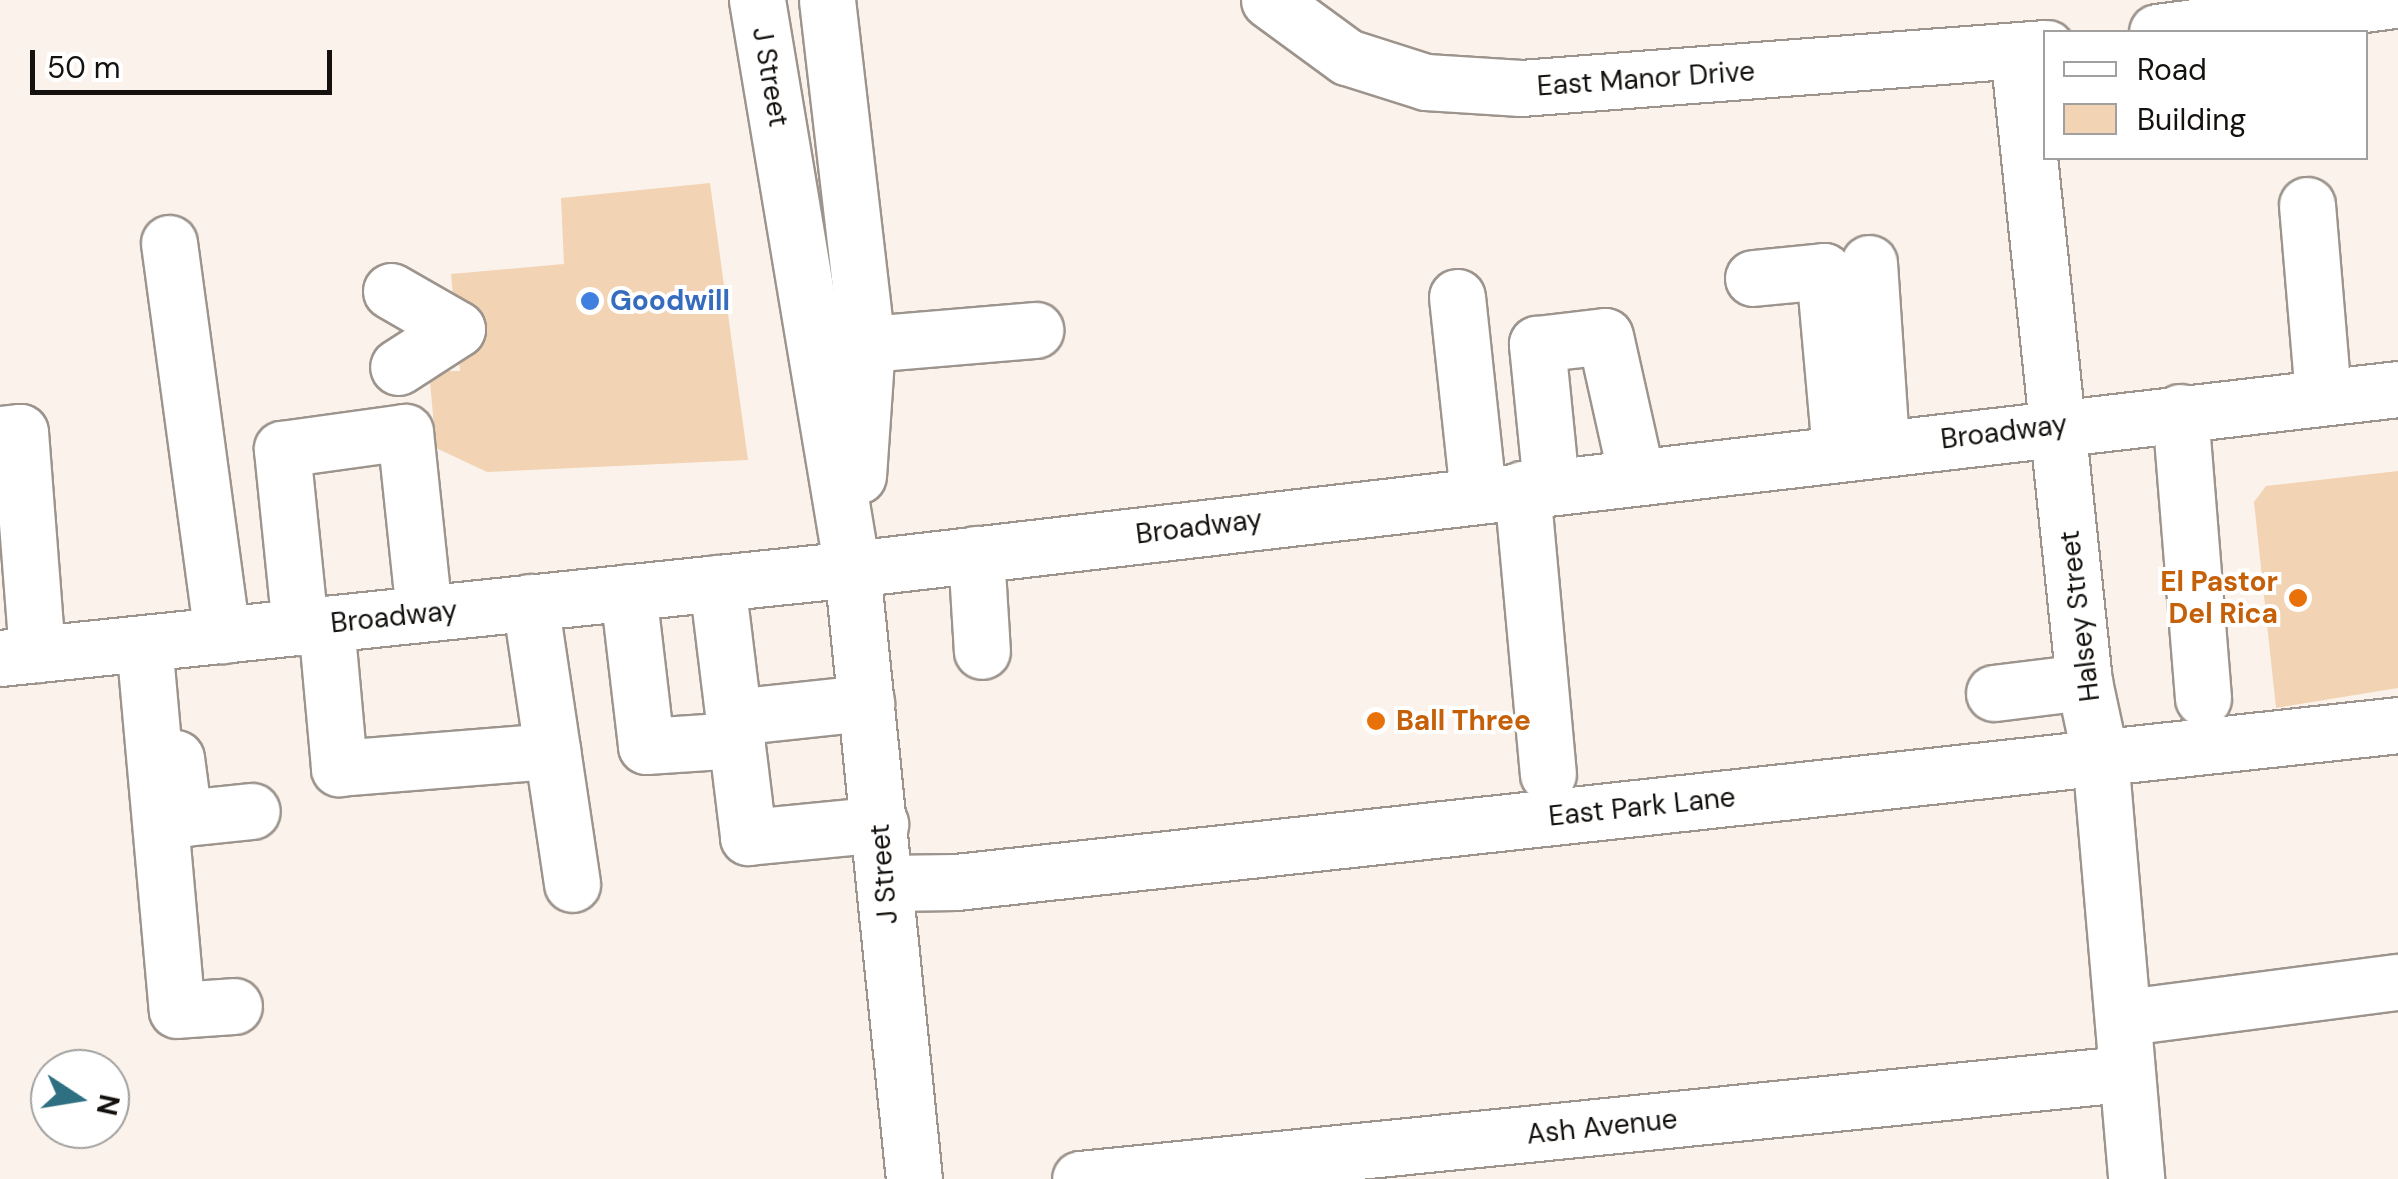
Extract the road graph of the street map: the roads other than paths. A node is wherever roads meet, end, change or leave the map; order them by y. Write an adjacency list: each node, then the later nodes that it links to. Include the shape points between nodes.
1 (757, 0): 25 (street, J Street)
2 (827, 0): 14 (street, J Street)
3 (1269, 0): 6 (street, East Manor Drive, via 1347,57 1426,82 1521,88)
4 (2394, 0): 5 (street)
5 (2172, 30)
6 (2032, 50): 19 (street, Halsey Street)
7 (2308, 206): 17 (street)
8 (169, 243): 31 (street)
9 (1869, 263): 21 (street)
10 (1753, 278): 21 (street, via 1824,271)
11 (390, 291): 15 (street, via 457,329)
12 (1457, 297): 23 (street)
13 (1035, 330): 14 (street)
14 (867, 344): 25 (street, J Street)
15 (398, 367)
16 (2398, 389): 17 (street, Broadway)
17 (2323, 397): 18 (street, Broadway)
18 (2180, 412): 19 (street, Broadway); 37 (street)
19 (2059, 425): 21 (street, Broadway); 35 (street, Halsey Street)
20 (0, 434): 34 (street, via 20,432)
21 (1860, 448): 22 (street, Broadway)
22 (1636, 475): 23 (street, Broadway); 23 (street, via 1605,336 1537,344)
23 (1517, 489): 24 (street, Broadway); 43 (street)
24 (976, 554): 25 (street, Broadway); 33 (street)
25 (852, 569): 26 (street, Broadway); 38 (street, J Street)
26 (717, 583): 27 (street, Broadway); 40 (street)
27 (628, 592): 28 (street, Broadway); 40 (street, via 646,746)
28 (530, 602): 29 (street, Broadway); 41 (street)
29 (424, 613): 30 (street, Broadway); 30 (street, via 405,432 282,449)
30 (313, 625): 31 (street, Broadway); 41 (street, via 339,768)
31 (222, 634): 32 (street, Broadway)
32 (153, 642): 34 (street, Broadway); 44 (street, via 184,818); 49 (street, via 177,1010)
33 (982, 651)
34 (19, 656)
35 (2084, 682): 36 (street); 42 (street, Halsey Street)
36 (1994, 692)
37 (2204, 698)
38 (866, 703): 40 (street); 45 (street, J Street)
39 (2398, 725): 42 (street, East Park Lane)
40 (735, 728): 45 (street, via 748,838)
41 (552, 751): 47 (street)
42 (2100, 756): 46 (street, East Park Lane, via 956,882); 50 (street, Halsey Street)
43 (1548, 774)
44 (252, 810)
45 (880, 824): 46 (street, J Street)
46 (885, 883): 52 (street, J Street)
47 (572, 884)
48 (2398, 982): 50 (street)
49 (234, 1006)
50 (2127, 1018): 51 (street, Halsey Street)
51 (2124, 1074): 53 (street, Ash Avenue); 54 (street, Halsey Street)
52 (914, 1179)
53 (1080, 1179)
54 (2136, 1179)

